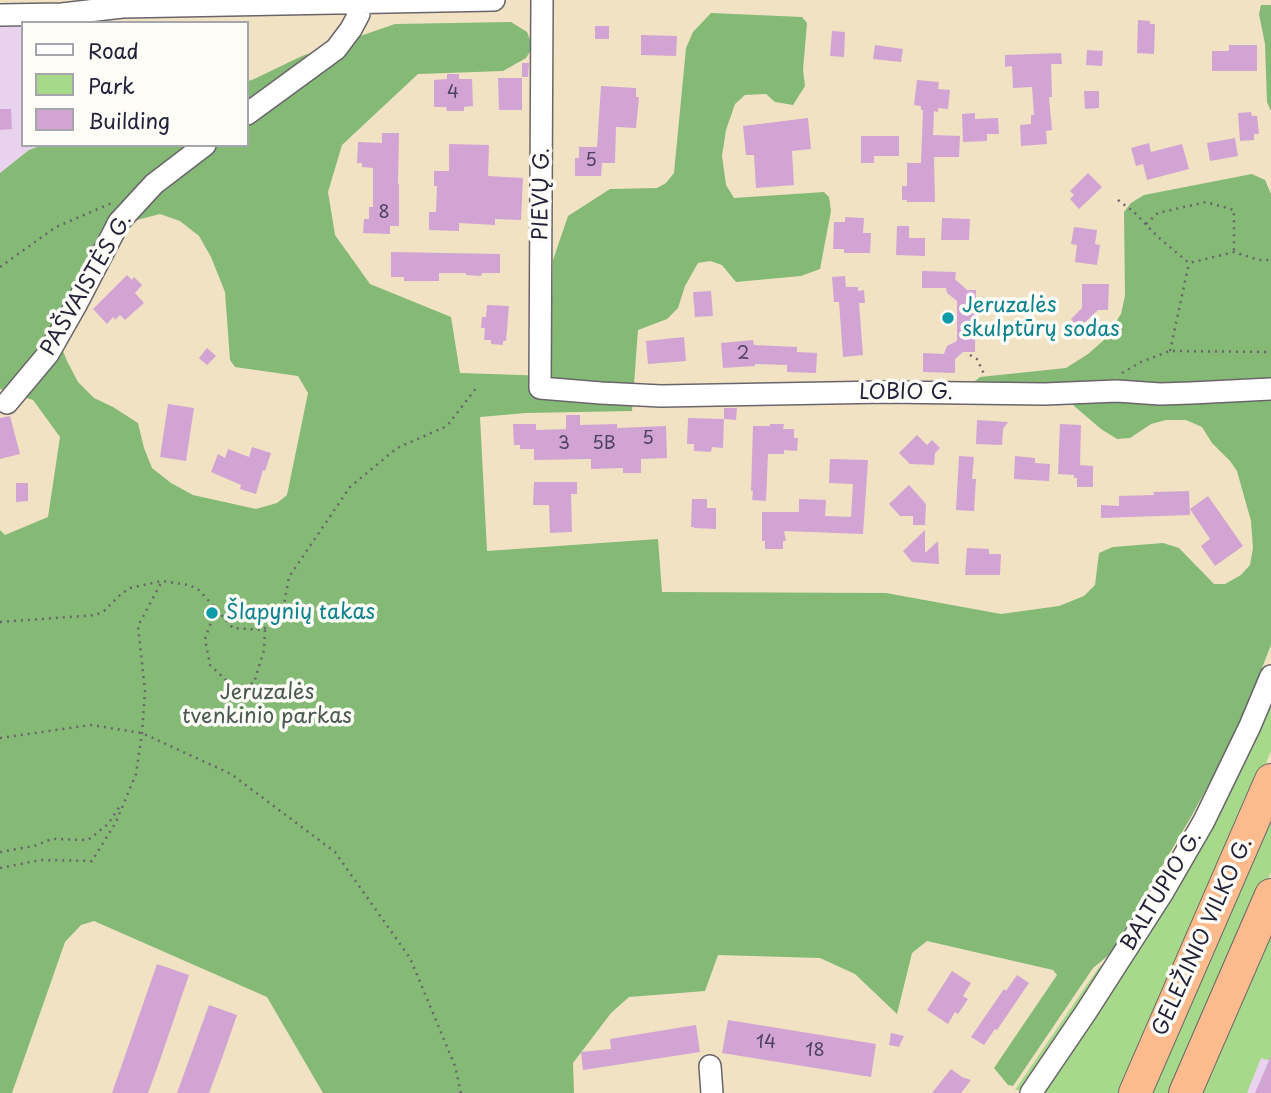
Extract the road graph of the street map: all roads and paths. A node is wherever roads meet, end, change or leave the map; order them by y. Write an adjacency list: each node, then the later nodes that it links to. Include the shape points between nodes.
1 (494, 0): 3 (street)
2 (542, 0): 20 (street, PIEVŲ G.)
3 (359, 2): 4 (street); 6 (street, via 359,14 336,49)
4 (62, 7): 5 (street)
5 (0, 15)
6 (248, 113)
7 (202, 147): 23 (street, PAŠVAISTĖS G., via 154,184 118,222 48,354)
8 (117, 200): 14 (path, via 56,227)
9 (1118, 200): 10 (path)
10 (1146, 224): 11 (path, via 1158,213 1206,202 1234,210); 13 (path)
11 (1234, 252): 12 (path); 13 (path)
12 (1271, 260)
13 (1189, 262): 15 (path)
14 (0, 267)
15 (1170, 351): 16 (path); 18 (path)
16 (1271, 352)
17 (970, 355): 22 (path, via 983,369)
18 (1116, 377)
19 (477, 387): 27 (path, via 447,426 397,448 350,487 289,577 283,610)
20 (540, 388): 22 (street, LOBIO G., via 661,396)
21 (1271, 389): 22 (street, LOBIO G.)
22 (987, 394)
23 (7, 403)
24 (162, 581): 25 (path, via 189,584); 26 (path, via 130,588 96,615); 29 (path, via 138,626 145,691)
25 (217, 610): 27 (path, via 233,628); 27 (path, via 205,639 210,665 228,682 240,686 254,683)
26 (0, 622)
27 (265, 629)
28 (1271, 676): 39 (street, BALTUPIO G., via 1204,821 1164,891)
29 (142, 733): 30 (path, via 91,725); 32 (path, via 135,774); 37 (path, via 232,774 335,852 410,958 455,1066)
30 (0, 738)
31 (1271, 780): 40 (highway, GELEŽINIO VILKO G.)
32 (124, 801): 33 (path, via 108,824 88,840 52,839); 34 (path, via 92,861 41,860)
33 (0, 852)
34 (0, 868)
35 (1271, 895): 41 (highway)
36 (710, 1066): 38 (street)
37 (461, 1093)
38 (712, 1093)
39 (1031, 1093)
40 (1135, 1093)
41 (1185, 1093)

